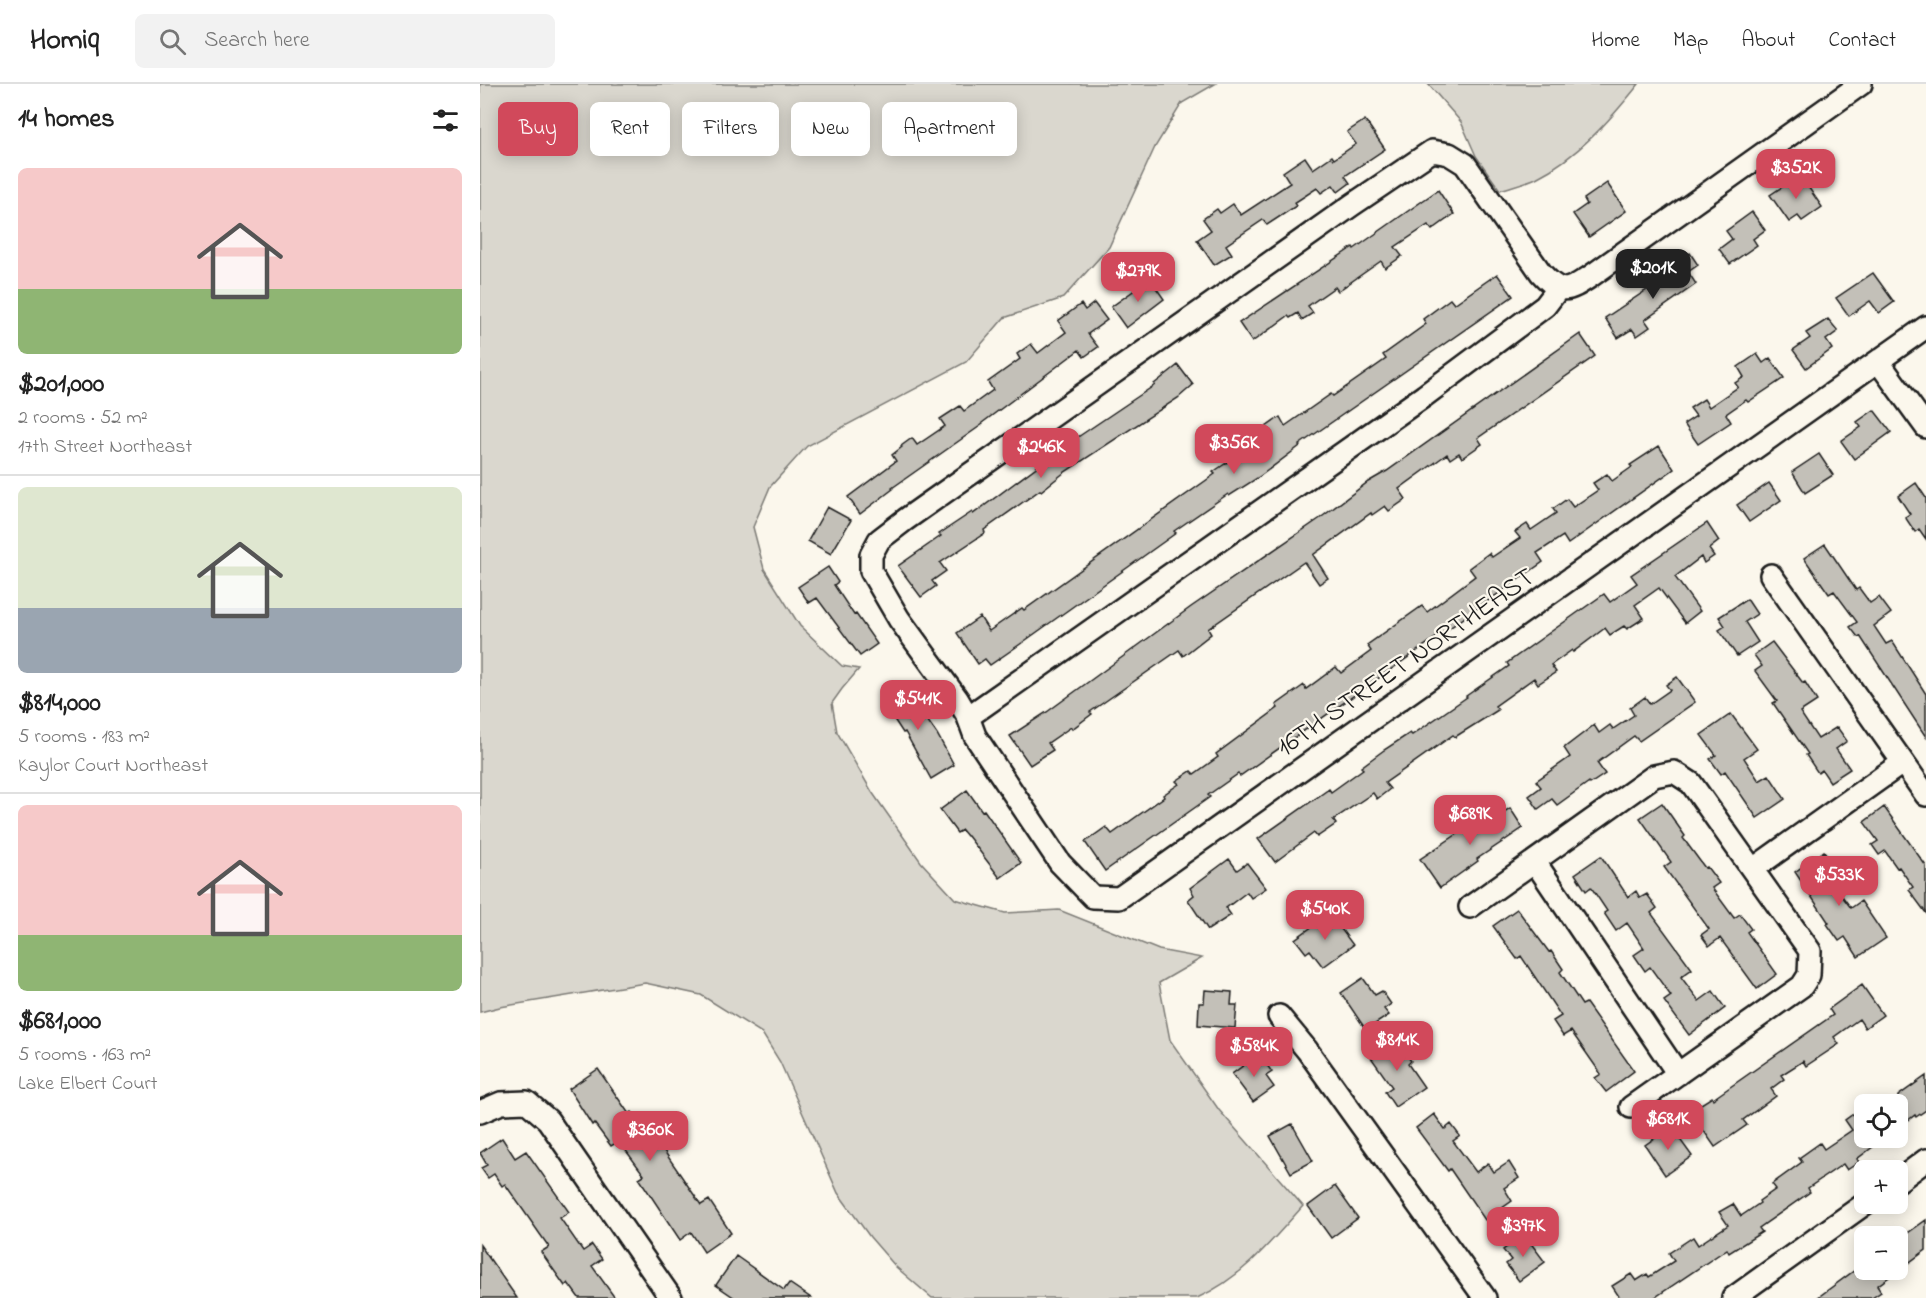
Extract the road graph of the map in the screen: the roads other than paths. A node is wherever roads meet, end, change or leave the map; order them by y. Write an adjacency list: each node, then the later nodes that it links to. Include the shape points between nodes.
1 (1861, 84): 2 (street, via 1591,276 1569,290)
2 (1558, 289): 7 (street, via 1545,306 1424,396); 7 (street, 16TH STREET NORTHEAST, via 1541,273 1465,164 1449,154 1432,151 905,520 879,540 871,555 871,571 899,620)
3 (1926, 327): 4 (street, 16TH STREET NORTHEAST)
4 (1878, 361): 5 (street); 7 (street, 16TH STREET NORTHEAST, via 1119,898 1093,897 1060,863 975,736)
5 (1926, 427)
6 (1771, 575): 8 (street)
7 (968, 717)
8 (1902, 763): 9 (street); 11 (street)
9 (1926, 795)
10 (1534, 862): 11 (street, via 1654,776 1674,772 1691,783); 12 (street); 14 (street)
11 (1753, 869): 14 (street, via 1810,951 1809,975 1802,986)
12 (1470, 907)
13 (1279, 1016): 21 (street)
14 (1678, 1074): 15 (street)
15 (1631, 1107)
16 (480, 1112): 20 (street, via 501,1103 527,1102 548,1120)
17 (1926, 1160): 18 (street)
18 (1908, 1174)
19 (1854, 1212): 22 (street)
20 (671, 1298)
21 (1485, 1298)
22 (1733, 1298)

